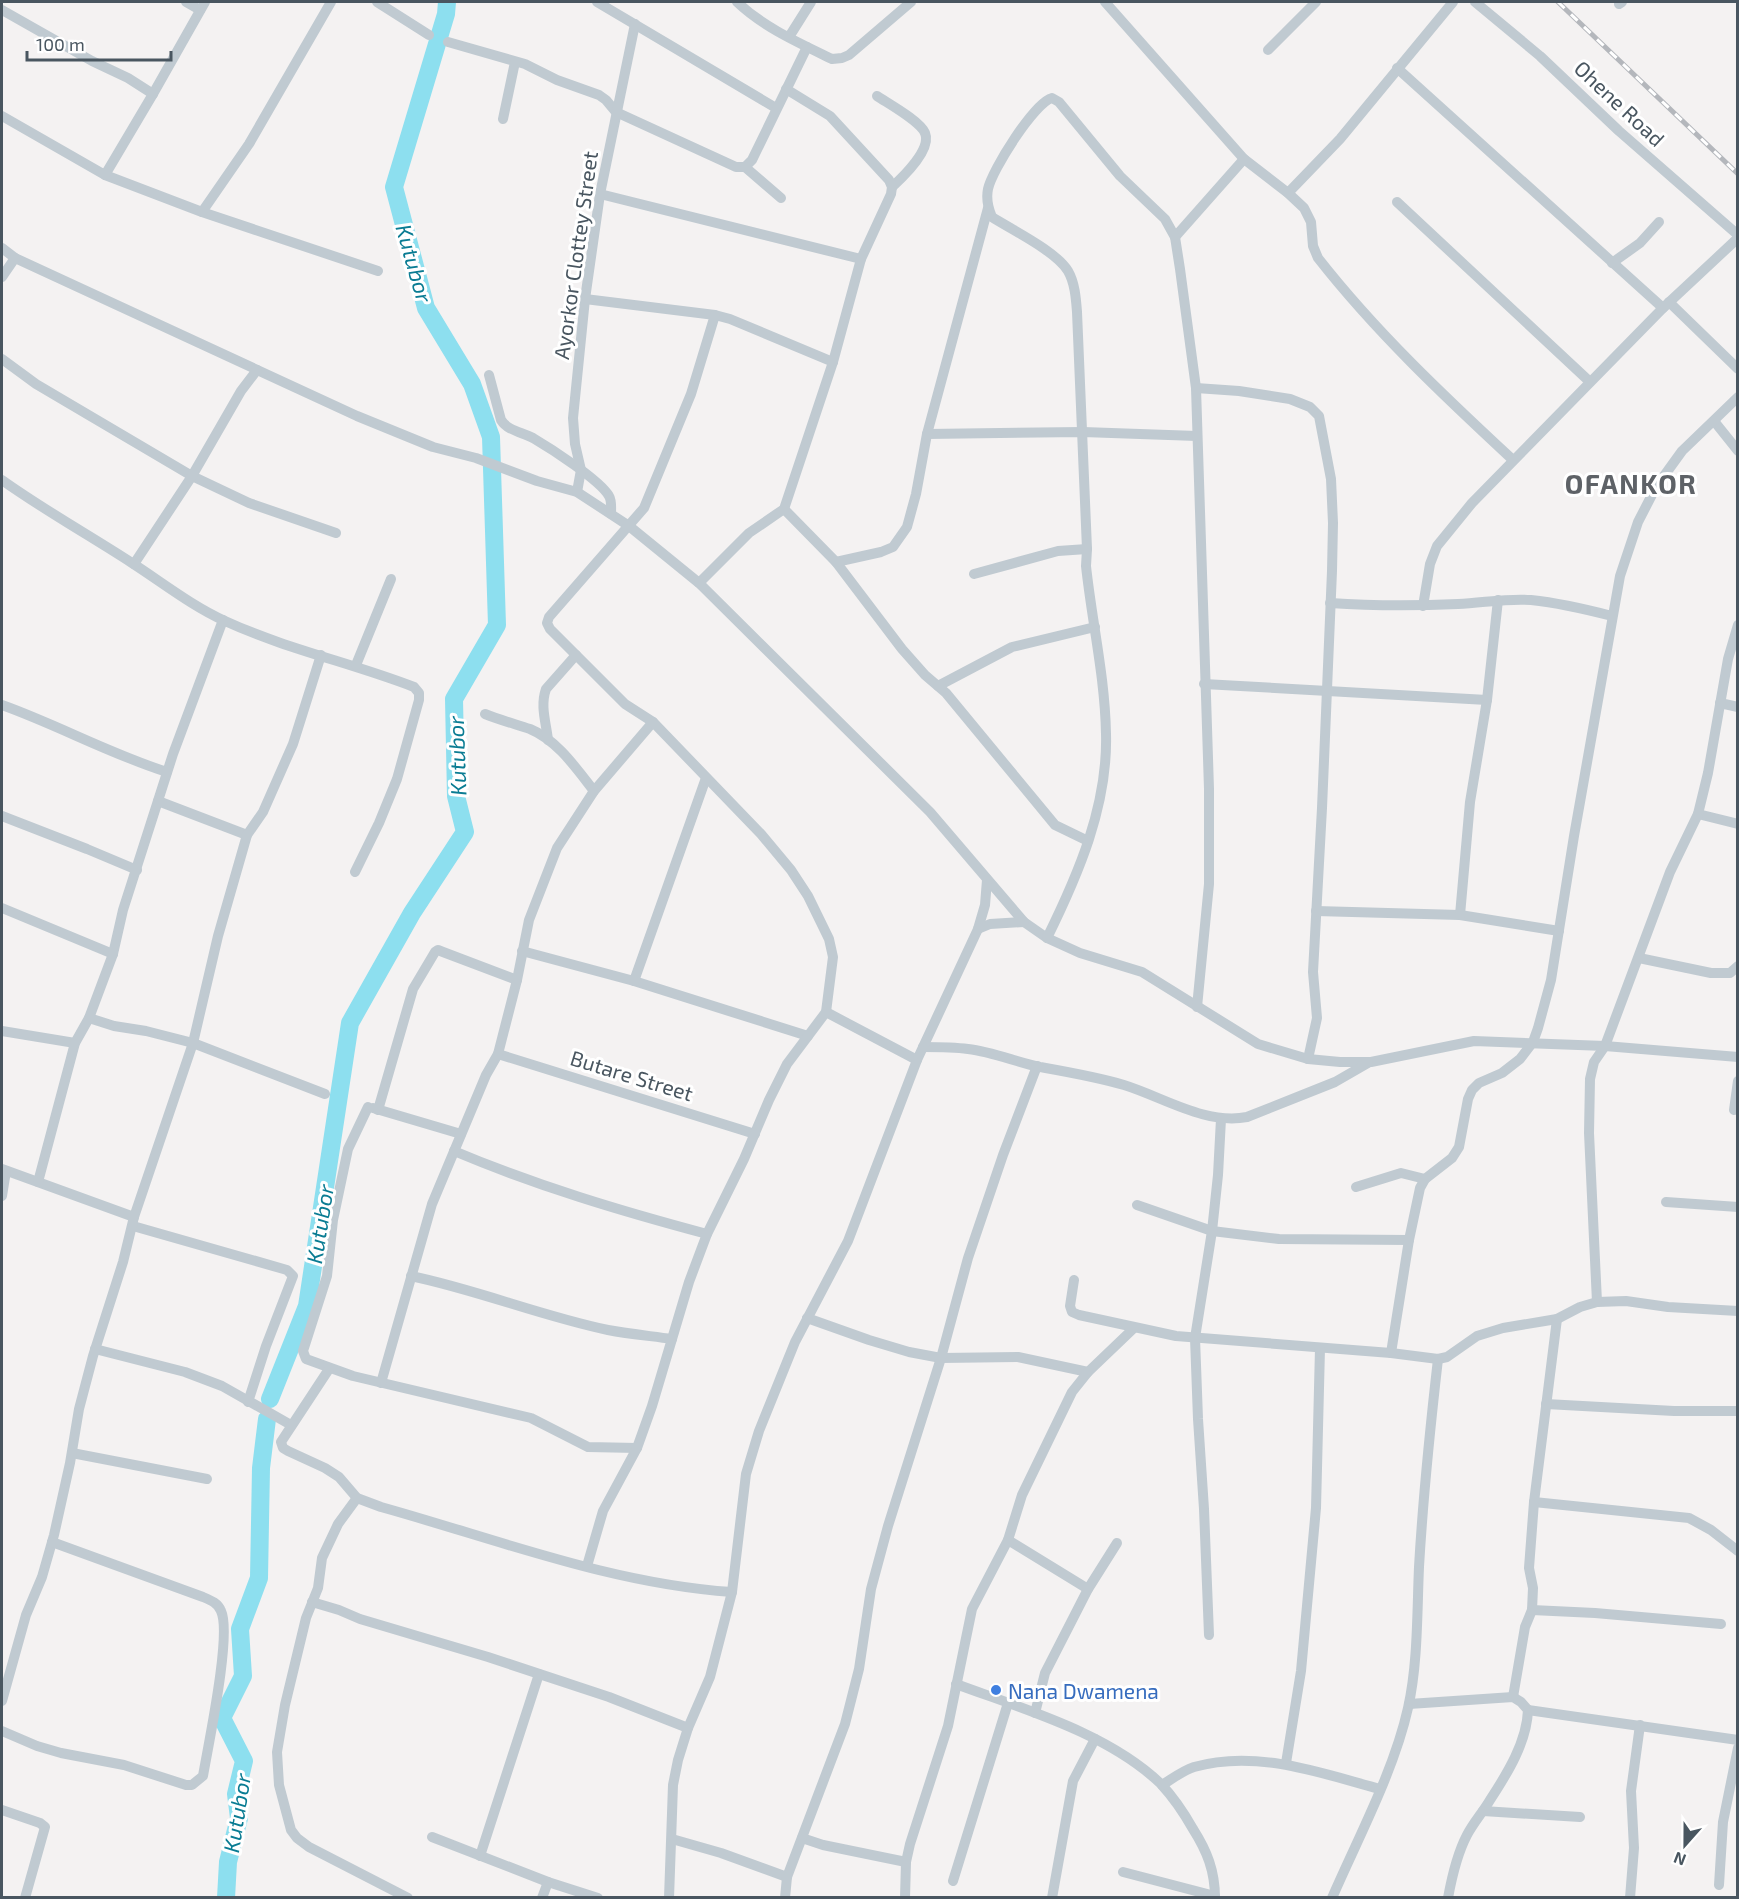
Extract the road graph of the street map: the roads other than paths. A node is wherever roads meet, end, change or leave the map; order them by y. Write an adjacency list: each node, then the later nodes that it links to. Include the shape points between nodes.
1 (186, 2): 12 (street)
2 (331, 2): 38 (street, via 249,144)
3 (377, 2): 15 (street)
4 (597, 2): 14 (street)
5 (737, 2): 16 (street)
6 (811, 2): 16 (street)
7 (911, 2): 18 (street, via 849,55 832,59)
8 (1106, 2): 29 (street)
9 (1316, 2): 19 (street)
10 (1453, 2): 21 (street)
11 (1475, 2): 41 (street, Ohene Road, via 1540,56)
12 (202, 6): 23 (street)
13 (2, 10): 23 (street)
14 (635, 24): 25 (street); 26 (street, Ayorkor Clottey Street)
15 (429, 35)
16 (789, 37): 18 (street)
17 (448, 42): 20 (street)
18 (807, 47): 22 (street)
19 (1268, 50)
20 (515, 62): 26 (street, via 599,95); 28 (street)
21 (1397, 68): 33 (street, via 1340,139); 45 (street)
22 (786, 89): 25 (street); 32 (street, via 830,116)
23 (153, 94): 31 (street)
24 (877, 96): 32 (street, via 925,132 925,146 917,160)
25 (776, 108): 30 (street, via 752,160)
26 (616, 112): 30 (street, via 736,167); 34 (street, Ayorkor Clottey Street)
27 (2, 116): 31 (street)
28 (502, 119)
29 (1244, 159): 33 (street); 40 (street)
30 (744, 167): 35 (street)
31 (105, 175): 38 (street)
32 (892, 187): 44 (street)
33 (1288, 192): 64 (street, via 1304,208 1311,222 1313,246 1331,275 1383,335)
34 (600, 194): 44 (street); 48 (street, Ayorkor Clottey Street)
35 (781, 198)
36 (1397, 202): 56 (street)
37 (988, 208): 40 (street, via 988,189 1002,159 1029,118 1045,100 1052,98 1120,176 1166,219); 60 (street, via 992,216 1057,258 1068,272 1077,312); 61 (street)
38 (202, 212): 46 (street)
39 (1659, 222): 45 (street, via 1640,243)
40 (1175, 237): 57 (street)
41 (1737, 237): 49 (street)
42 (2, 248): 43 (street)
43 (15, 258): 47 (street); 54 (street)
44 (861, 259): 52 (street)
45 (1612, 263): 49 (street)
46 (378, 271)
47 (2, 277)
48 (585, 299): 50 (street); 65 (street, Ayorkor Clottey Street, via 573,418)
49 (1666, 305): 53 (street); 56 (street)
50 (716, 315): 52 (street); 71 (street, via 691,394 644,508)
51 (2, 359): 66 (street, via 36,384)
52 (833, 362): 69 (street)
53 (1737, 369)
54 (257, 370): 66 (street); 68 (street, via 433,447)
55 (489, 375): 65 (street, via 504,425 531,437)
56 (1589, 381): 64 (street)
57 (1196, 388): 62 (street); 80 (street, via 1290,399 1310,407 1319,416 1331,479)
58 (1737, 397): 59 (street)
59 (1714, 421): 63 (street); 82 (street, via 1682,451 1656,487 1638,522)
60 (1083, 432): 61 (street); 62 (street); 73 (street)
61 (927, 434): 74 (street, via 910,517 901,538 881,552)
62 (1197, 436): 89 (street)
63 (1737, 451)
64 (1513, 460): 81 (street, via 1437,546)
65 (581, 470): 68 (street, Ayorkor Clottey Street); 70 (street, via 611,499)
66 (192, 476): 72 (street, via 249,503); 75 (street)
67 (2, 480): 75 (street)
68 (577, 492): 70 (street)
69 (784, 509): 74 (street); 78 (street, via 749,533)
70 (611, 514): 71 (street)
71 (629, 526): 78 (street); 87 (street, via 549,617 550,628)
72 (336, 533)
73 (1088, 549): 76 (street, via 1058,551); 85 (street, via 1086,566)
74 (836, 562): 90 (street, via 902,649)
75 (134, 564): 83 (street)
76 (974, 574)
77 (391, 579): 88 (street)
78 (699, 583): 110 (street, via 930,812)
79 (1498, 600): 81 (street); 82 (street, via 1565,605); 92 (street)
80 (1330, 603): 81 (street); 91 (street)
81 (1423, 606)
82 (1612, 616): 116 (street)
83 (223, 620): 86 (street, via 286,646); 99 (street)
84 (1737, 626): 93 (street)
85 (1095, 627): 90 (street, via 1012,647); 107 (street, via 1106,734 1101,791)
86 (321, 655): 88 (street); 106 (street, via 293,744)
87 (576, 655): 97 (street, via 625,704); 98 (street, via 546,689 543,712)
88 (356, 665): 109 (street, via 414,687 419,700 397,779)
89 (1204, 684): 91 (street); 124 (street, via 1209,884)
90 (938, 686): 107 (street, via 1055,825)
91 (1325, 690): 92 (street); 112 (street)
92 (1487, 700): 113 (street, via 1470,802)
93 (1720, 703): 95 (street); 103 (street)
94 (2, 705): 99 (street)
95 (1737, 707)
96 (485, 714): 98 (street)
97 (653, 722): 100 (street); 101 (street)
98 (548, 740): 101 (street)
99 (167, 772): 102 (street)
100 (706, 778): 123 (street); 125 (street, via 761,834 808,896 829,939 833,957)
101 (594, 790): 118 (street, via 557,848 529,920)
102 (158, 801): 106 (street); 108 (street)
103 (1698, 814): 105 (street); 120 (street, via 1670,872)
104 (2, 816): 108 (street)
105 (1737, 824)
106 (248, 835): 131 (street, via 218,936)
107 (1088, 841): 117 (street, via 1074,882)
108 (137, 870): 119 (street)
109 (355, 872)
110 (987, 880): 114 (street); 115 (street)
111 (2, 908): 119 (street)
112 (1316, 911): 113 (street); 136 (street, via 1313,972 1317,1018)
113 (1460, 915): 116 (street)
114 (1023, 922): 115 (street, via 990,924); 117 (street)
115 (978, 929): 133 (street)
116 (1559, 930): 129 (street, via 1551,980)
117 (1047, 938): 124 (street, via 1080,953 1142,972)
118 (522, 951): 122 (street); 123 (street)
119 (113, 954): 126 (street)
120 (1639, 958): 121 (street, via 1711,973 1730,973); 132 (street)
121 (1737, 966)
122 (517, 980): 134 (street); 142 (street, via 435,952 413,989)
123 (634, 981): 128 (street)
124 (1197, 1007): 136 (street, via 1258,1044)
125 (826, 1012): 128 (street); 137 (street)
126 (89, 1018): 130 (street); 131 (street)
127 (2, 1031): 130 (street)
128 (808, 1036): 146 (street, via 787,1064)
129 (1533, 1042): 132 (street); 138 (street, via 1473,1041); 149 (street, via 1520,1059 1472,1090 1459,1147 1452,1158)
130 (75, 1043): 150 (street)
131 (193, 1043): 141 (street); 156 (street)
132 (1605, 1046): 135 (street); 162 (street, via 1594,1062 1589,1111)
133 (923, 1047): 137 (street); 139 (street, via 968,1049)
134 (498, 1054): 145 (street); 146 (street, Butare Street)
135 (1737, 1057)
136 (1308, 1059): 138 (street)
137 (917, 1060): 164 (street, via 848,1241)
138 (1371, 1062): 144 (street, via 1335,1082 1247,1117)
139 (1037, 1066): 144 (street, via 1125,1085); 172 (street, via 968,1258)
140 (1737, 1081): 143 (street)
141 (325, 1094)
142 (369, 1107): 145 (street); 174 (street, via 348,1149 333,1220 327,1276 303,1351 306,1359)
143 (1734, 1110)
144 (1221, 1119): 157 (street)
145 (461, 1134): 147 (street)
146 (755, 1134): 158 (street)
147 (454, 1151): 158 (street, via 578,1198); 160 (street, via 432,1204)
148 (4, 1170): 150 (street); 152 (street)
149 (1425, 1179): 151 (street, via 1401,1173); 159 (street)
150 (38, 1182): 156 (street)
151 (1356, 1187)
152 (2, 1196)
153 (1666, 1202): 155 (street)
154 (1137, 1205): 157 (street)
155 (1737, 1207)
156 (134, 1221): 170 (street); 177 (street, via 287,1270 293,1276)
157 (1212, 1231): 159 (street, via 1279,1239); 167 (street)
158 (707, 1234): 168 (street)
159 (1409, 1240): 171 (street)
160 (411, 1276): 168 (street, via 607,1329); 176 (street)
161 (1074, 1280): 166 (street, via 1072,1312)
162 (1597, 1302): 163 (street); 165 (street)
163 (1737, 1311)
164 (807, 1318): 172 (street, via 909,1352); 192 (street, via 778,1381 746,1474)
165 (1557, 1319): 173 (street, via 1477,1336 1447,1358); 178 (street)
166 (1134, 1328): 167 (street); 175 (street)
167 (1195, 1338): 169 (street); 196 (street)
168 (672, 1339): 181 (street)
169 (1320, 1348): 171 (street); 211 (street, via 1316,1508 1301,1671)
170 (95, 1349): 177 (street, via 185,1372 222,1386); 182 (street)
171 (1391, 1353): 173 (street)
172 (941, 1358): 175 (street, via 1018,1357); 218 (street, via 871,1589 852,1703)
173 (1438, 1359): 202 (street, via 1425,1474)
174 (329, 1369): 176 (street); 180 (street)
175 (1088, 1372): 186 (street, via 1072,1392 1046,1444 1022,1495)
176 (381, 1383): 181 (street, via 531,1418 588,1447)
177 (248, 1402): 180 (street)
178 (1546, 1404): 179 (street); 185 (street)
179 (1737, 1411)
180 (291, 1425): 184 (street, via 280,1442 283,1448 339,1477)
181 (637, 1448): 190 (street, via 603,1511)
182 (72, 1453): 183 (street); 187 (street)
183 (207, 1479)
184 (357, 1498): 190 (street); 193 (street, via 322,1558)
185 (1534, 1502): 189 (street, via 1689,1518); 194 (street, via 1529,1568)
186 (1008, 1540): 191 (street); 198 (street, via 972,1609)
187 (52, 1542): 200 (street); 207 (street, via 203,1597 221,1611 225,1629 203,1776 186,1785 124,1765 37,1746)
188 (1117, 1543): 191 (street)
189 (1737, 1551)
190 (587, 1566): 192 (street, via 682,1587)
191 (1088, 1589): 204 (street, via 1045,1673)
192 (732, 1592): 206 (street, via 710,1677)
193 (312, 1602): 197 (street); 229 (street, via 277,1752 279,1785 291,1830 309,1847)
194 (1532, 1610): 195 (street); 199 (street)
195 (1721, 1624)
196 (1209, 1635)
197 (539, 1674): 206 (street); 220 (street)
198 (956, 1684): 201 (street); 221 (street, via 946,1732)
199 (1514, 1697): 202 (street); 203 (street)
200 (2, 1701)
201 (1008, 1703): 204 (street); 224 (street)
202 (1409, 1704): 213 (street)
203 (1528, 1710): 205 (street); 215 (street, via 1513,1762)
204 (1035, 1713): 208 (street)
205 (1640, 1725): 209 (street); 238 (street, via 1631,1791 1634,1848)
206 (688, 1728): 219 (street, via 672,1785)
207 (2, 1731)
208 (1095, 1739): 212 (street); 235 (street, via 1073,1781)
209 (1737, 1740)
210 (1737, 1748): 226 (street, via 1722,1831)
211 (1286, 1763): 212 (street, via 1235,1761 1194,1767); 213 (street)
212 (1162, 1785): 227 (street, via 1205,1849 1215,1877)
213 (1380, 1789): 236 (street)
214 (2, 1810): 228 (street, via 45,1827)
215 (1483, 1811): 216 (street); 237 (street, via 1461,1847)
216 (1580, 1817)
217 (432, 1837): 220 (street)
218 (801, 1838): 221 (street); 223 (street)
219 (672, 1839): 223 (street); 232 (street)
220 (480, 1856): 225 (street)
221 (906, 1862): 234 (street)
222 (1123, 1872): 227 (street)
223 (787, 1878): 233 (street)
224 (952, 1881)
225 (548, 1882): 230 (street); 231 (street)
226 (1719, 1885)
227 (1215, 1897)
228 (25, 1898)
229 (408, 1898)
230 (542, 1898)
231 (598, 1898)
232 (669, 1898)
233 (785, 1898)
234 (905, 1898)
235 (1052, 1898)
236 (1332, 1898)
237 (1448, 1898)
238 (1630, 1898)

